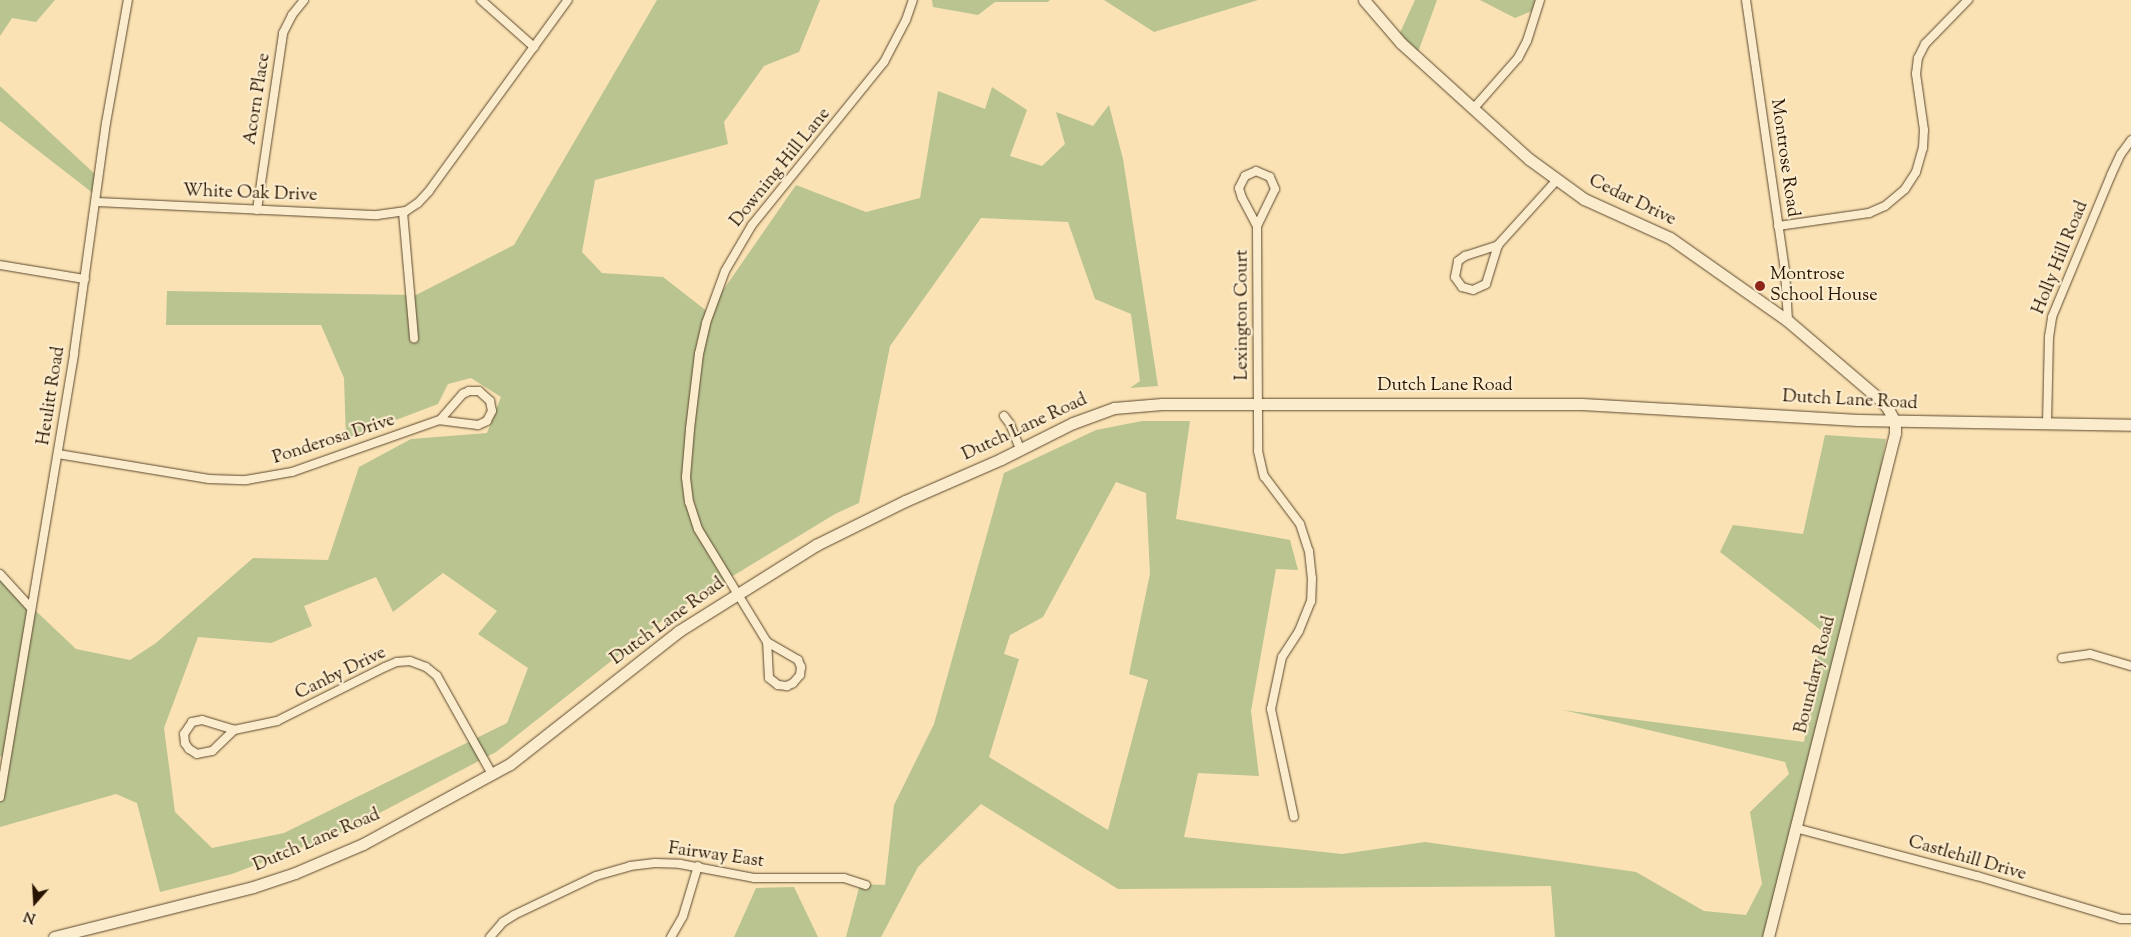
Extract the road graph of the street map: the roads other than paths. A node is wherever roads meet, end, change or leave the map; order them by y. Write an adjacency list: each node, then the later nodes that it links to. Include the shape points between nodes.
1 (128, 0): 14 (street, Heulitt Road, via 106,123)
2 (304, 0): 15 (street, Acorn Place, via 284,33)
3 (480, 0): 10 (street)
4 (568, 0): 10 (street, White Oak Drive)
5 (913, 0): 33 (street, Downing Hill Lane, via 884,62 752,225 725,271 706,323 696,376 687,488 698,528)
6 (1364, 0): 11 (street, Cedar Drive, via 1401,43)
7 (1540, 0): 11 (street, via 1518,58)
8 (1746, 0): 18 (street, Montrose Road)
9 (1968, 0): 18 (street, via 1925,44 1918,58 1916,74 1924,148 1916,172 1905,189 1885,206 1869,213)
10 (534, 47): 16 (street, White Oak Drive, via 429,191 418,204)
11 (1474, 108): 13 (street, Cedar Drive)
12 (2131, 140): 28 (street, Holly Hill Road, via 2121,154 2052,317)
13 (1557, 180): 19 (street); 22 (street, Cedar Drive, via 1588,201 1670,238)
14 (97, 202): 15 (street, White Oak Drive); 21 (street, Heulitt Road)
15 (257, 210): 16 (street, White Oak Drive, via 377,215)
16 (403, 212): 23 (street)
17 (1257, 226): 17 (street, via 1239,188 1245,176 1256,171 1270,177 1275,190); 24 (street, Lexington Court)
18 (1778, 226): 22 (street, Montrose Road, via 1788,297)
19 (1498, 245): 19 (street, via 1486,284 1473,290 1462,287 1454,272 1458,261)
20 (0, 265): 21 (street)
21 (85, 279): 31 (street, Heulitt Road)
22 (1788, 321): 27 (street, Cedar Drive, via 1878,397)
23 (414, 339)
24 (1258, 404): 27 (street, Dutch Lane Road, via 1582,404); 30 (street, Dutch Lane Road, via 1162,404 1114,408); 41 (street, Lexington Court, via 1258,451 1264,476 1300,524 1309,551 1312,578 1311,602 1299,631 1282,657 1271,708)
25 (1004, 416): 30 (street)
26 (440, 420): 26 (street, via 469,391 479,391 490,401 490,415 487,421 478,425); 31 (street, Ponderosa Drive, via 292,472 246,480 209,479)
27 (1895, 422): 28 (street, Dutch Lane Road); 42 (street, Boundary Road, via 1895,433)
28 (2047, 424): 29 (street, Dutch Lane Road)
29 (2131, 425)
30 (1020, 449): 33 (street, Dutch Lane Road, via 852,526)
31 (58, 454): 34 (street, Heulitt Road)
32 (0, 574): 34 (street)
33 (737, 593): 35 (street, Downing Hill Lane); 39 (street, Dutch Lane Road, via 679,630 537,744)
34 (31, 608): 40 (street, Heulitt Road)
35 (767, 642): 35 (street, via 770,678 778,685 793,683 800,675 798,660)
36 (2062, 658): 37 (street, via 2090,654)
37 (2131, 666)
38 (234, 730): 38 (street, Canby Drive, via 197,720 188,726 184,740 194,753 206,754); 39 (street, Canby Drive, via 277,722 385,667 410,661 426,667 437,676)
39 (492, 774): 46 (street, Dutch Lane Road, via 363,844 295,872 207,900)
40 (0, 797)
41 (1294, 817)
42 (1795, 828): 45 (street, Castlehill Drive, via 1977,876 2121,919); 49 (street, Boundary Road)
43 (698, 866): 44 (street, Fairway East, via 754,878 844,878); 47 (street, Fairway East, via 655,863 608,872 514,915); 48 (street, via 685,910)
44 (866, 885)
45 (2131, 919)
46 (54, 937)
47 (490, 937)
48 (671, 937)
49 (1768, 937)

